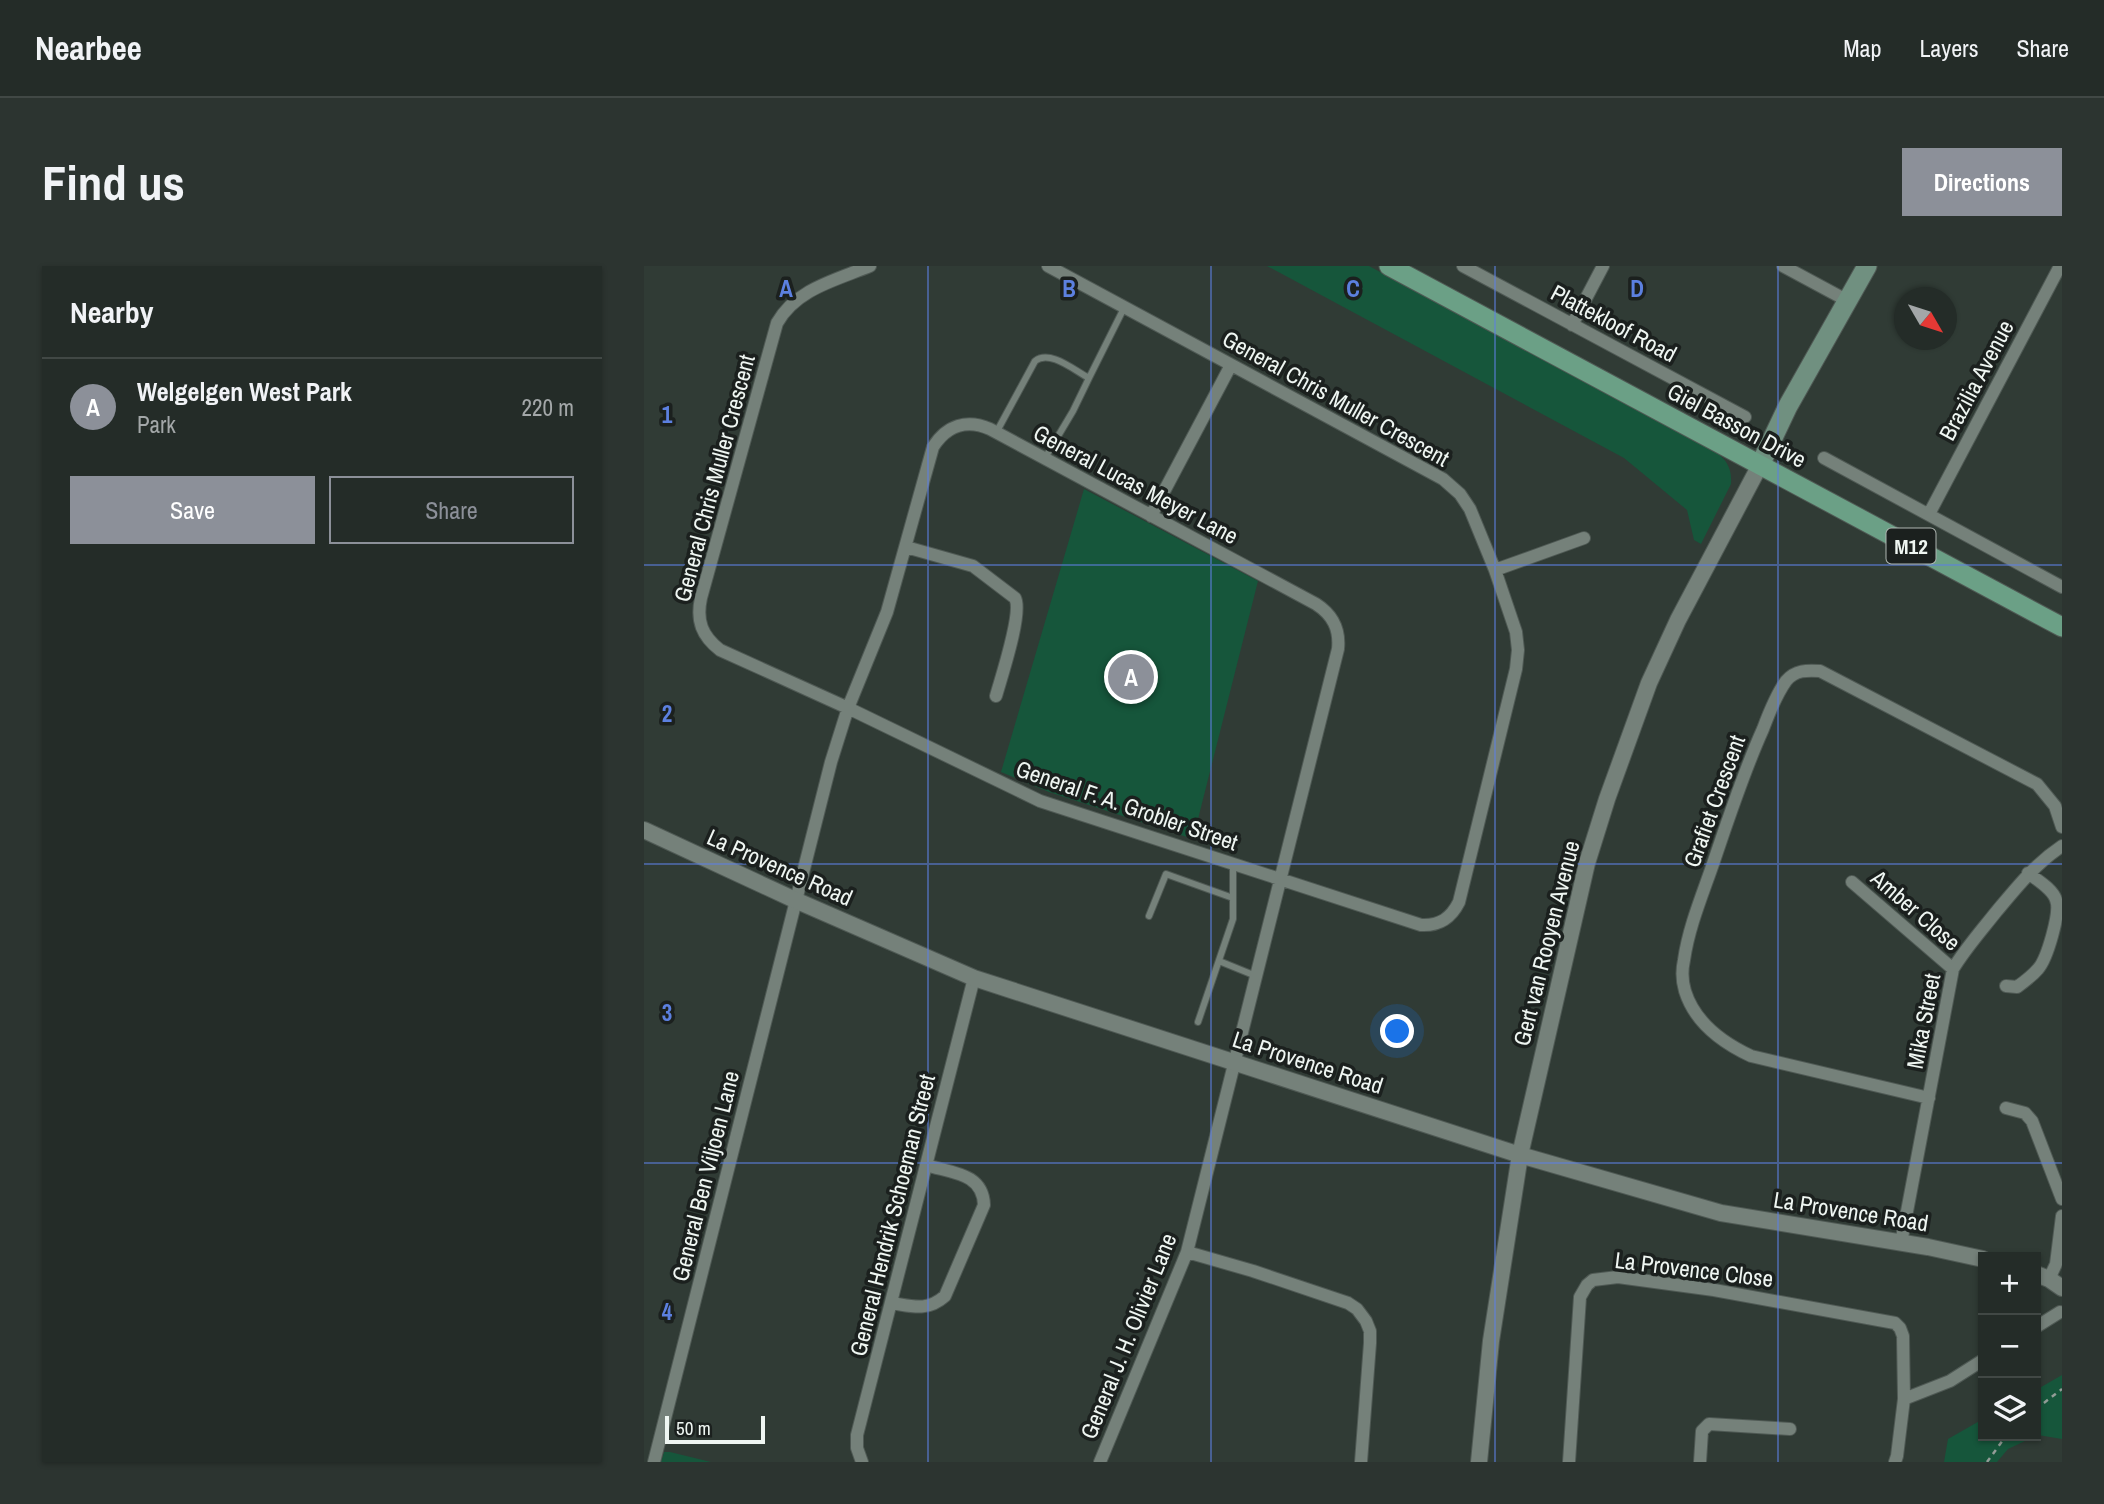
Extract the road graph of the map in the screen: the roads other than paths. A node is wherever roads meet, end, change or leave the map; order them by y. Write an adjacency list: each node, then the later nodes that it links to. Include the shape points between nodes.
1 (870, 266): 27 (street, General Chris Muller Crescent, via 804,294 777,323 698,611 706,638 720,650)
2 (1048, 266): 10 (street, General Chris Muller Crescent)
3 (1389, 266): 18 (main road, Giel Basson Drive / M12)
4 (1463, 266): 11 (street, Plattekloof Road)
5 (1602, 266): 11 (street)
6 (1783, 266): 9 (street)
7 (1867, 266): 9 (main road)
8 (2060, 266): 19 (street, Brazilia Avenue)
9 (1848, 301): 18 (main road, via 1788,405)
10 (1125, 307): 12 (street, General Chris Muller Crescent); 13 (lane)
11 (1572, 325): 14 (street, Plattekloof Road)
12 (1231, 365): 20 (street); 23 (street, General Chris Muller Crescent, via 1443,479 1470,509)
13 (1089, 379): 15 (lane, via 1046,356 1039,357); 16 (lane)
14 (1745, 417)
15 (996, 433): 16 (street, General Lucas Meyer Lane); 22 (street, General Lucas Meyer Lane, via 980,425 963,424 937,440)
16 (1045, 458): 20 (street, General Lucas Meyer Lane)
17 (1824, 458): 19 (street)
18 (1760, 465): 25 (main road, Giel Basson Drive / M12); 47 (street, Gert van Rooyen Avenue, via 1678,620 1622,755 1587,863)
19 (1929, 514): 24 (street)
20 (1151, 516): 33 (street, General Lucas Meyer Lane, via 1325,610 1337,630 1338,649)
21 (1584, 538): 23 (street)
22 (906, 547): 26 (street, via 973,566 1016,598 1017,618); 27 (street, General Lucas Meyer Lane, via 887,612)
23 (1495, 570): 33 (street, General Chris Muller Crescent, via 1516,632 1516,669 1454,912 1438,924 1421,925)
24 (2062, 586)
25 (2062, 627)
26 (996, 696)
27 (848, 708): 31 (street, General F. A. Grobler Street, via 1040,801); 36 (street, General Lucas Meyer Lane)
28 (2062, 827): 45 (street, Grafiet Crescent, via 2055,806 2037,785 1820,671 1806,669 1787,680 1771,710 1744,771 1690,933 1683,963 1690,1003 1709,1028 1751,1056)
29 (644, 830): 36 (street, La Provence Road)
30 (2062, 846): 32 (street, Mika Street)
31 (1233, 864): 33 (street, General F. A. Grobler Street); 35 (lane)
32 (2028, 873): 39 (street, Mika Street); 42 (street, via 2055,896 2056,919 2039,968 2017,987)
33 (1280, 879): 40 (street, General Lucas Meyer Lane)
34 (1852, 882): 39 (street, Amber Close)
35 (1233, 898): 37 (lane, via 1166,874); 38 (lane, via 1233,919)
36 (795, 900): 41 (street, La Provence Road); 61 (street, General Ben Viljoen Lane)
37 (1149, 916)
38 (1219, 961): 40 (lane); 43 (lane)
39 (1952, 969): 45 (street, Mika Street)
40 (1256, 976): 44 (street, General Lucas Meyer Lane)
41 (974, 978): 44 (street, La Provence Road); 48 (street, General Hendrik Schoeman Street)
42 (2007, 986)
43 (1198, 1022)
44 (1234, 1062): 47 (street, La Provence Road); 52 (street, General J. H. Olivier Lane)
45 (1929, 1098): 51 (street, Mika Street)
46 (2006, 1108): 49 (street, via 2025,1113 2032,1121)
47 (1520, 1156): 51 (street, La Provence Road, via 1721,1213); 65 (street, Gert van Rooyen Avenue, via 1491,1341)
48 (926, 1165): 55 (street, General Hendrik Schoeman Street); 55 (street, via 974,1180 983,1192 984,1205 945,1296 929,1306)
49 (2062, 1199)
50 (2062, 1216): 54 (street, via 2056,1264)
51 (1901, 1243): 53 (street, La Provence Road)
52 (1187, 1252): 63 (street, General J. H. Olivier Lane); 64 (street, via 1348,1303 1363,1315 1370,1331)
53 (1978, 1258)
54 (2049, 1281)
55 (891, 1303): 62 (street, General Hendrik Schoeman Street, via 857,1435)
56 (2060, 1312): 57 (street)
57 (2041, 1324)
58 (1978, 1363): 59 (street, via 1950,1381)
59 (1904, 1399): 66 (street, La Provence Close, via 1903,1336 1895,1323 1714,1290 1602,1278 1587,1285 1580,1297); 68 (street, La Provence Close)
60 (1790, 1429): 67 (street, via 1709,1424 1702,1431)
61 (651, 1454)
62 (862, 1462)
63 (1100, 1462)
64 (1361, 1462)
65 (1479, 1462)
66 (1569, 1462)
67 (1700, 1462)
68 (1895, 1462)

